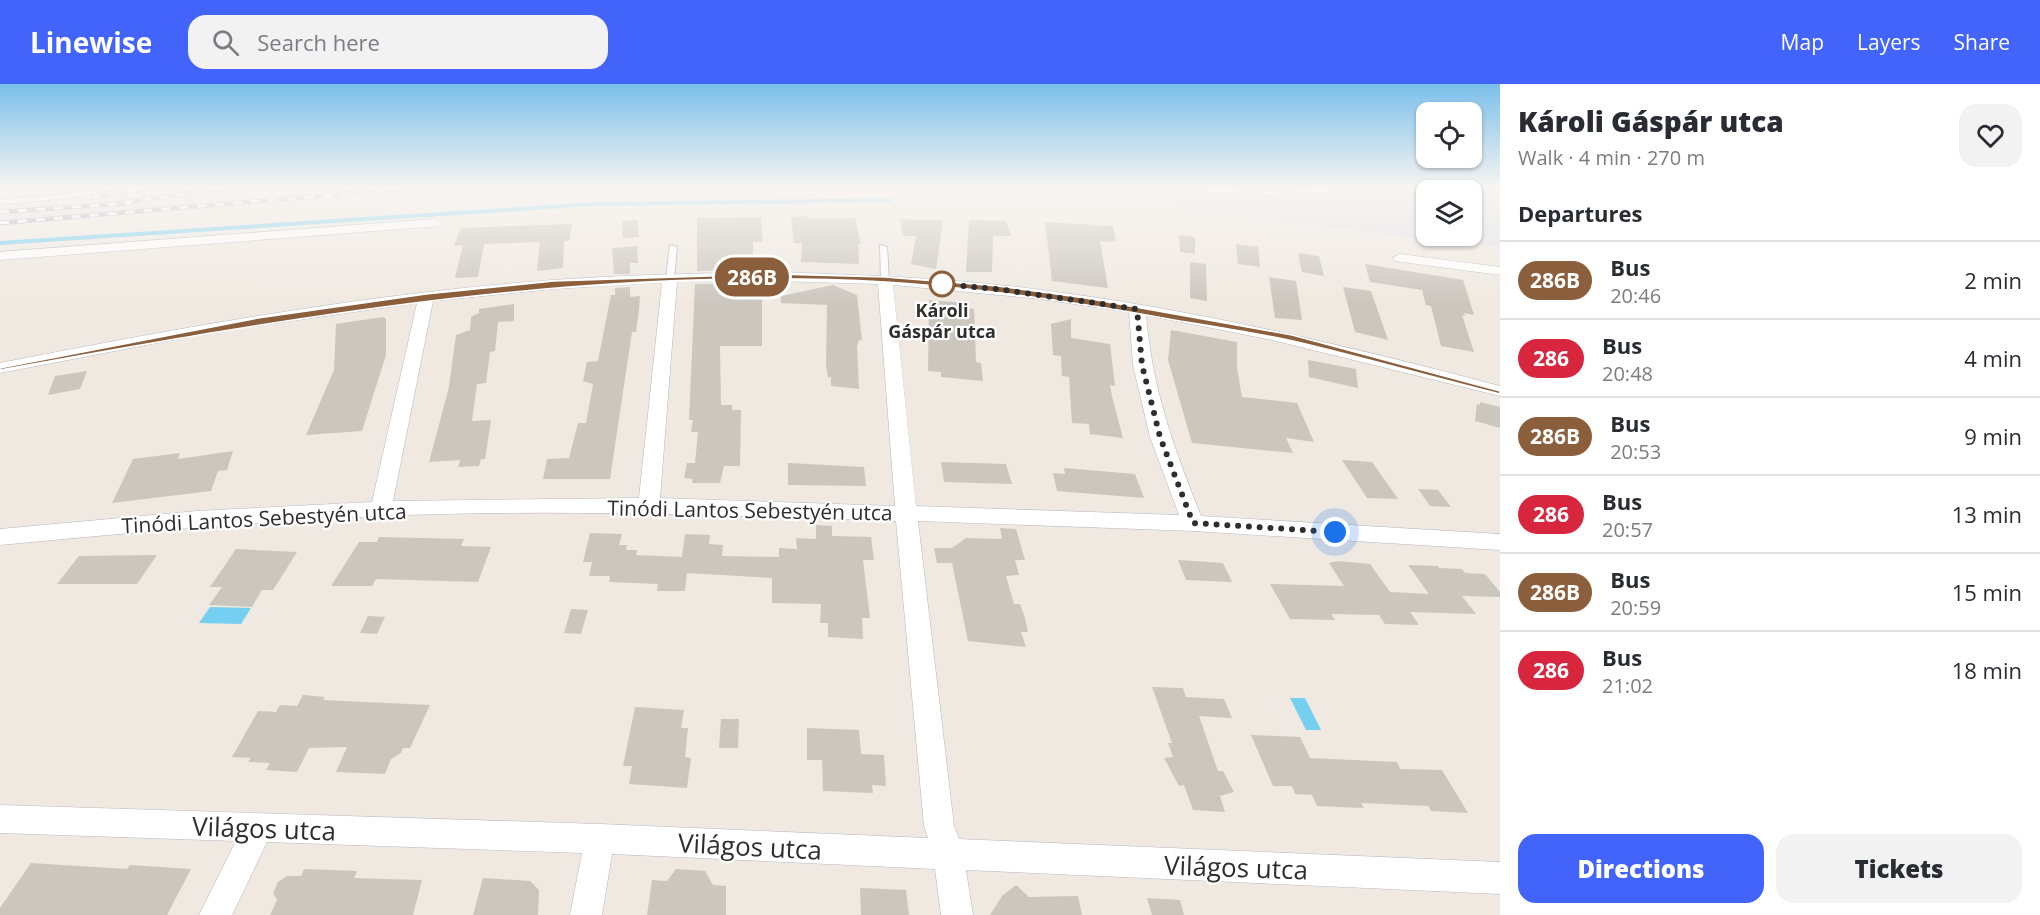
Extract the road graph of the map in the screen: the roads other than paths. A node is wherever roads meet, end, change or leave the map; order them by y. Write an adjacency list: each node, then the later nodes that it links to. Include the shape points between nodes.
1 (374, 227): 4 (street)
2 (673, 247): 7 (lane)
3 (883, 247): 8 (lane)
4 (0, 256)
5 (1400, 258): 6 (street)
6 (1500, 271)
7 (670, 278): 8 (street); 9 (street, via 554,284); 13 (street)
8 (885, 279): 10 (street, via 997,289); 15 (street)
9 (426, 297): 11 (street, via 258,321); 14 (street)
10 (1137, 309): 12 (street, via 1292,338); 16 (street, via 1142,365 1160,437)
11 (0, 368)
12 (1500, 391)
13 (649, 505): 14 (street, Tinódi Lantos Sebestyén utca); 15 (street, Tinódi Lantos Sebestyén utca)
14 (381, 509): 17 (street, Tinódi Lantos Sebestyén utca, via 197,519)
15 (906, 514): 16 (street, Tinódi Lantos Sebestyén utca); 22 (street, via 939,826)
16 (1193, 523): 18 (street, Tinódi Lantos Sebestyén utca)
17 (0, 537)
18 (1500, 542)
19 (0, 819): 20 (street, Világos utca)
20 (259, 827): 21 (street, Világos utca); 24 (street)
21 (600, 839): 22 (street, Világos utca); 25 (street)
22 (949, 855): 23 (street, Világos utca); 26 (street)
23 (1500, 878)
24 (215, 915)
25 (586, 915)
26 (957, 915)

